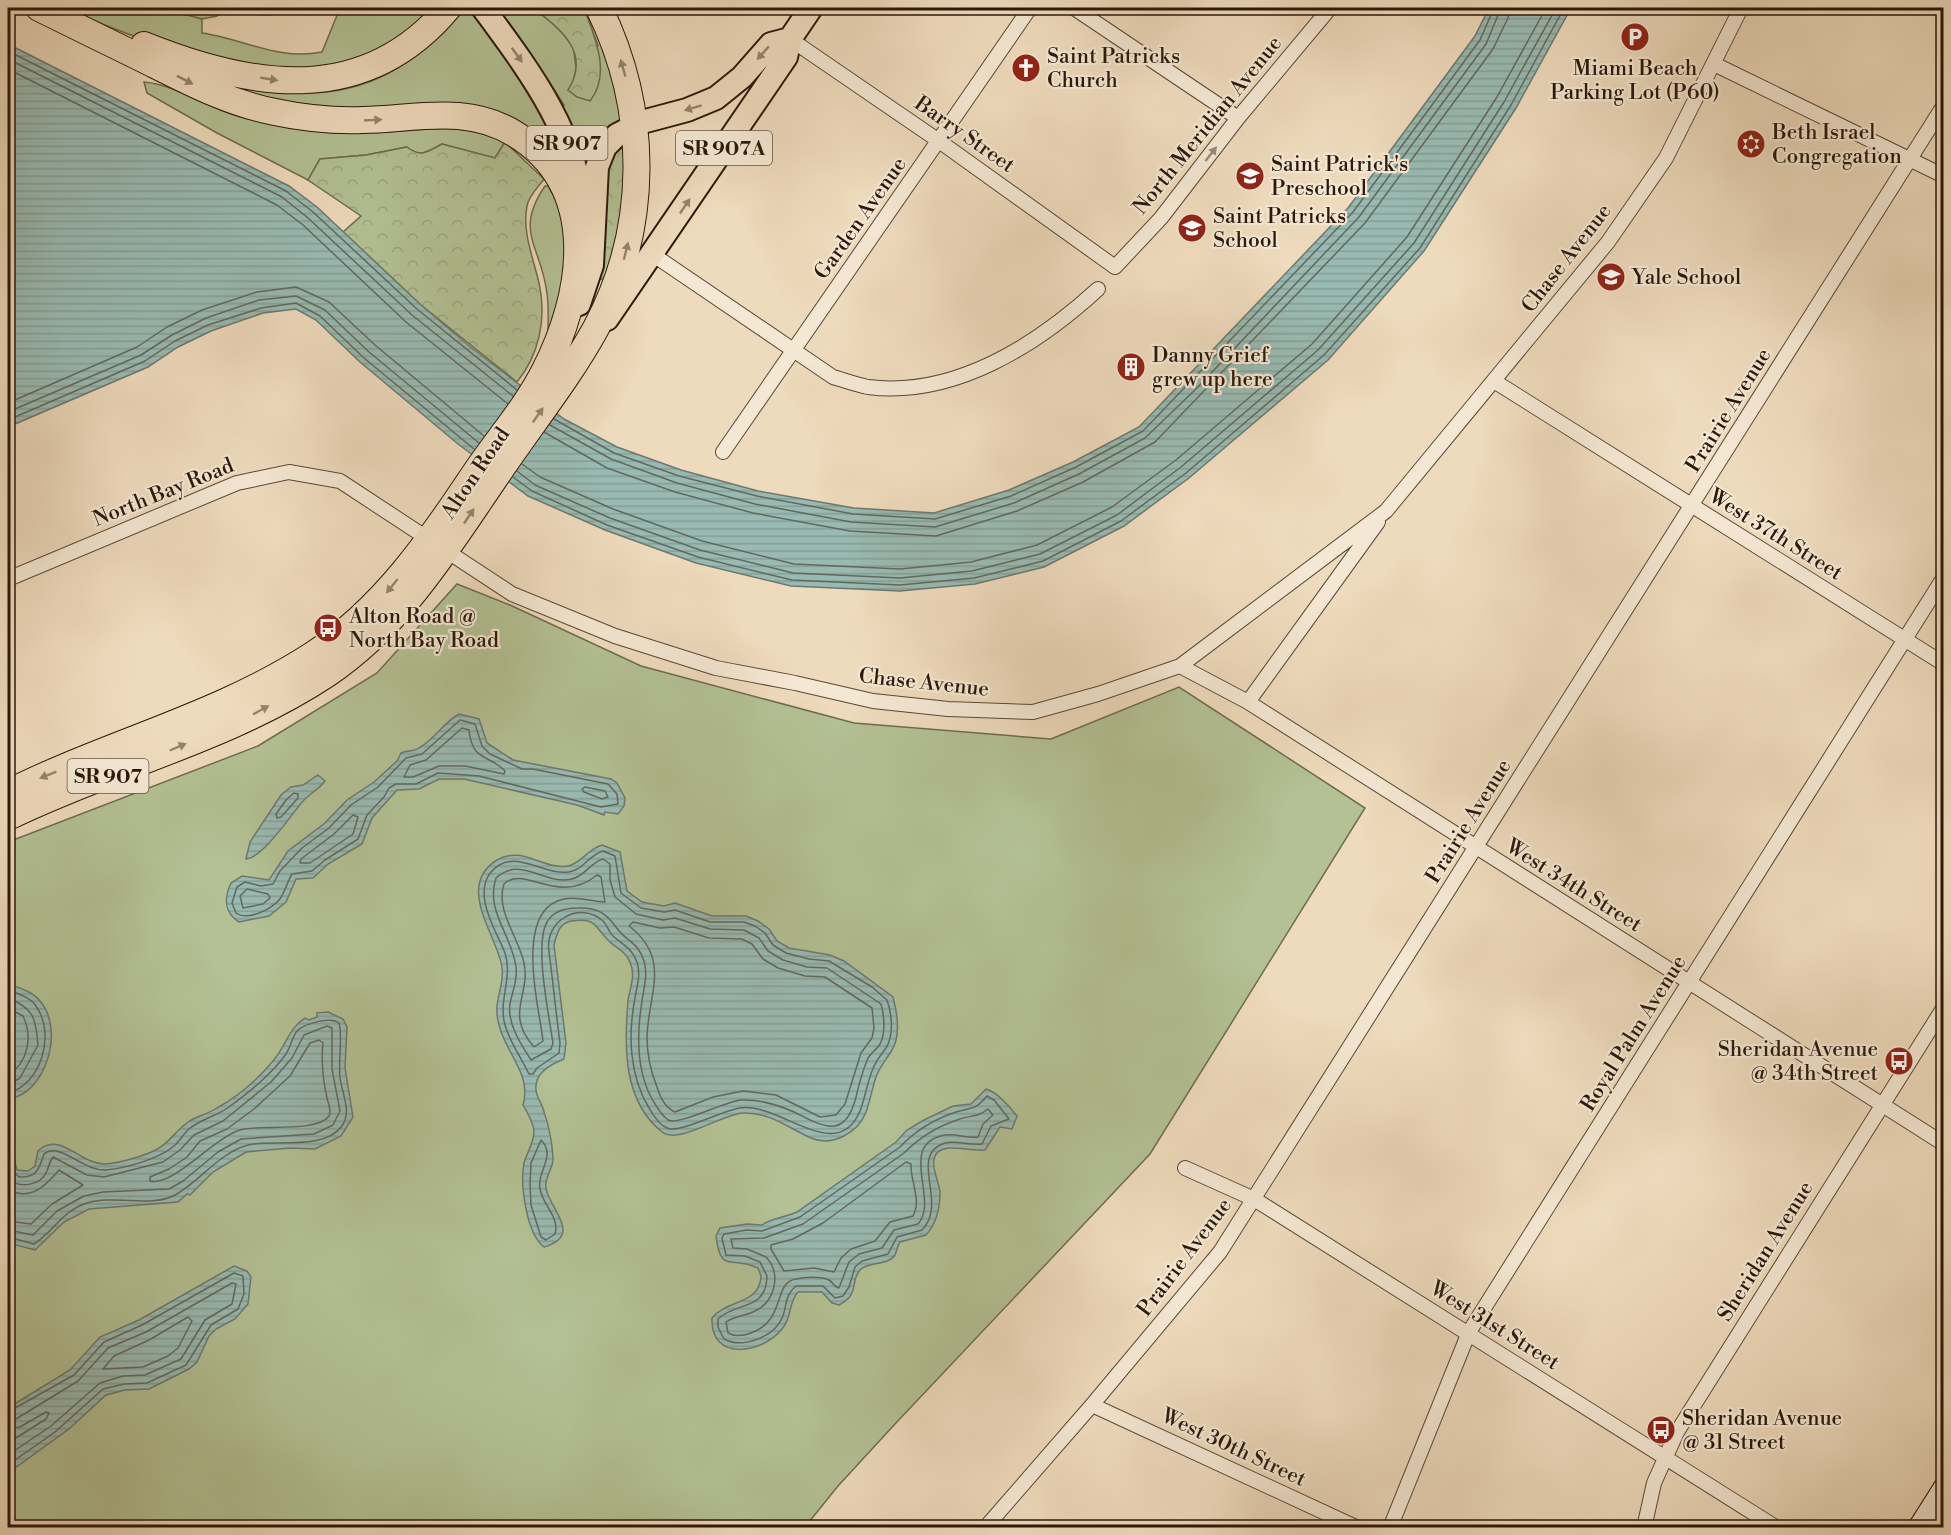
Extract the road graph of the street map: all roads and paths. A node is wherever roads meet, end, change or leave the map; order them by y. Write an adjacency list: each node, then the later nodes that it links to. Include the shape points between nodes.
1 (39, 8): 25 (highway, one-way to 25, via 210,93 254,108 351,120 464,116 497,124 523,140 544,159 565,189 577,232 570,302)
2 (55, 8): 10 (highway, one-way to 10, via 151,48 248,75 290,82 341,77 375,65 417,40)
3 (483, 8): 22 (main road, SR 907, one-way to 22, via 547,98 572,156 581,192 585,235)
4 (599, 8): 15 (highway, SR 907, one-way to 4, via 620,58)
5 (811, 8): 11 (main road, Alton Road / SR 907A)
6 (1030, 8): 16 (street, Garden Avenue)
7 (1074, 8): 14 (street)
8 (1330, 8): 14 (street, North Meridian Avenue)
9 (1741, 8): 12 (street, Chase Avenue)
10 (444, 12)
11 (789, 39): 15 (main road, Alton Road / SR 907A, one-way to 15, via 771,44 742,77 716,98); 16 (street, Barry Street); 19 (main road, Alton Road / SR 907A, one-way to 11, via 786,57)
12 (1714, 64): 17 (street); 26 (street, Chase Avenue, via 1666,158 1608,242)
13 (1944, 105): 17 (street, Prairie Avenue)
14 (1238, 118): 20 (street, North Meridian Avenue, one-way to 14, via 1183,190)
15 (636, 125): 22 (main road, Alton Road / SR 907A, via 609,143 598,162 593,259); 23 (highway, SR 907, one-way to 15, via 611,296 627,246 638,174)
16 (939, 141): 20 (street, Barry Street); 24 (street, Garden Avenue)
17 (1910, 158): 18 (street); 28 (street, Prairie Avenue)
18 (1944, 176)
19 (652, 254): 23 (main road, Alton Road / SR 907A, via 620,303); 24 (street)
20 (1115, 267)
21 (1098, 289): 24 (street, via 1064,320 1005,357 954,378 910,387 868,387 833,377)
22 (580, 300): 25 (main road, Alton Road / SR 907)
23 (587, 343): 25 (highway, Alton Road / SR 907)
24 (792, 351): 27 (street, Garden Avenue)
25 (551, 379): 30 (highway, Alton Road / SR 907)
26 (1494, 381): 28 (street, West 37th Street); 29 (street, Chase Avenue)
27 (723, 453)
28 (1693, 506): 33 (street, West 37th Street); 39 (street, Prairie Avenue)
29 (1386, 511): 35 (street, Chase Avenue); 36 (street, Chase Avenue)
30 (437, 546): 32 (street, North Bay Road, via 340,482 289,472 237,483); 35 (street, Chase Avenue, via 512,594 615,636 716,668 873,701 1033,712); 37 (highway, Alton Road / SR 907, one-way to 37, via 381,600 313,655 243,695); 38 (highway, Alton Road / SR 907, one-way to 30, via 248,718 326,674 398,614)
31 (1944, 577): 33 (street, Royal Palm Avenue)
32 (8, 579)
33 (1904, 640): 34 (street, West 37th Street); 40 (street, Royal Palm Avenue)
34 (1944, 664)
35 (1180, 666): 36 (street, West 34th Street)
36 (1248, 702): 39 (street, West 34th Street)
37 (8, 793)
38 (8, 817)
39 (1475, 847): 40 (street, West 34th Street); 45 (street, Prairie Avenue)
40 (1689, 983): 42 (street, West 34th Street); 46 (street, Royal Palm Avenue)
41 (1944, 1006): 42 (street, Sheridan Avenue)
42 (1882, 1105): 43 (street, West 34th Street); 48 (street, Sheridan Avenue)
43 (1944, 1143)
44 (1185, 1168): 45 (street, West 31st Street)
45 (1254, 1199): 46 (street, West 31st Street); 47 (street, Prairie Avenue, via 1220,1251)
46 (1469, 1332): 48 (street, West 31st Street); 52 (street, Royal Palm Avenue)
47 (1092, 1405): 50 (street, Prairie Avenue); 51 (street, West 30th Street)
48 (1664, 1457): 53 (street, Sheridan Avenue); 54 (street, West 31st Street)
49 (1944, 1487): 55 (main road)
50 (985, 1527)
51 (1358, 1527)
52 (1390, 1527)
53 (1644, 1527)
54 (1777, 1527)
55 (1918, 1527)

